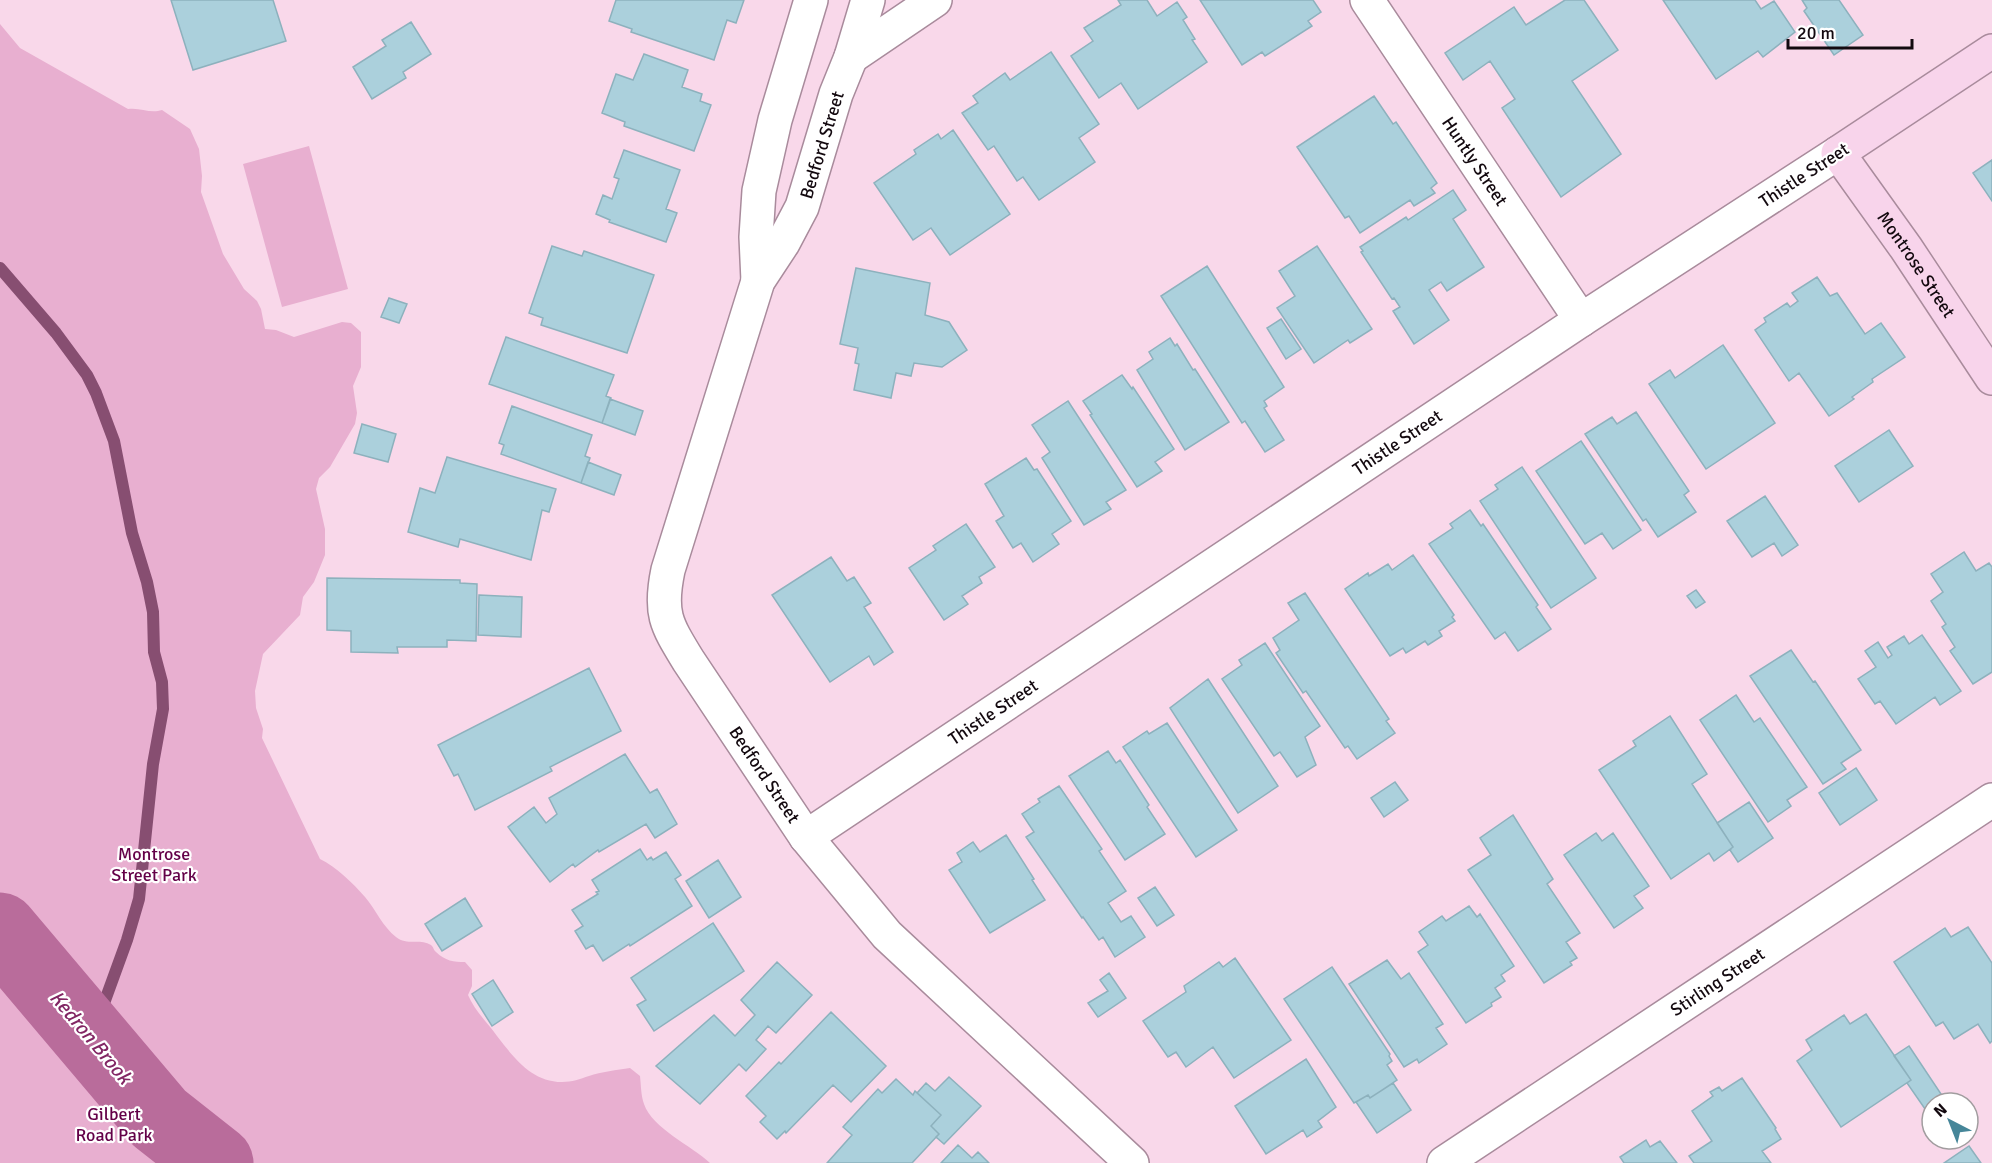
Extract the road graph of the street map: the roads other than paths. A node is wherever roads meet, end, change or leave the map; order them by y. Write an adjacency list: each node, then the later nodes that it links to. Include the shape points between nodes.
1 (811, 0): 8 (street, Bedford Street, via 775,120 759,191)
2 (868, 0): 6 (street, Bedford Street)
3 (935, 0): 6 (street)
4 (1367, 0): 9 (street, Huntly Street)
5 (1992, 51): 7 (street, Thistle Street)
6 (851, 57): 8 (street, Bedford Street, via 802,207)
7 (1838, 153): 9 (street, Thistle Street); 10 (street, Montrose Street)
8 (758, 281): 12 (street, Bedford Street, via 668,570 664,615 671,633)
9 (1581, 320): 12 (street, Thistle Street)
10 (1992, 378)
11 (1992, 800): 14 (street, Stirling Street)
12 (806, 837): 13 (street, Bedford Street, via 887,935)
13 (1132, 1163)
14 (1444, 1163)

